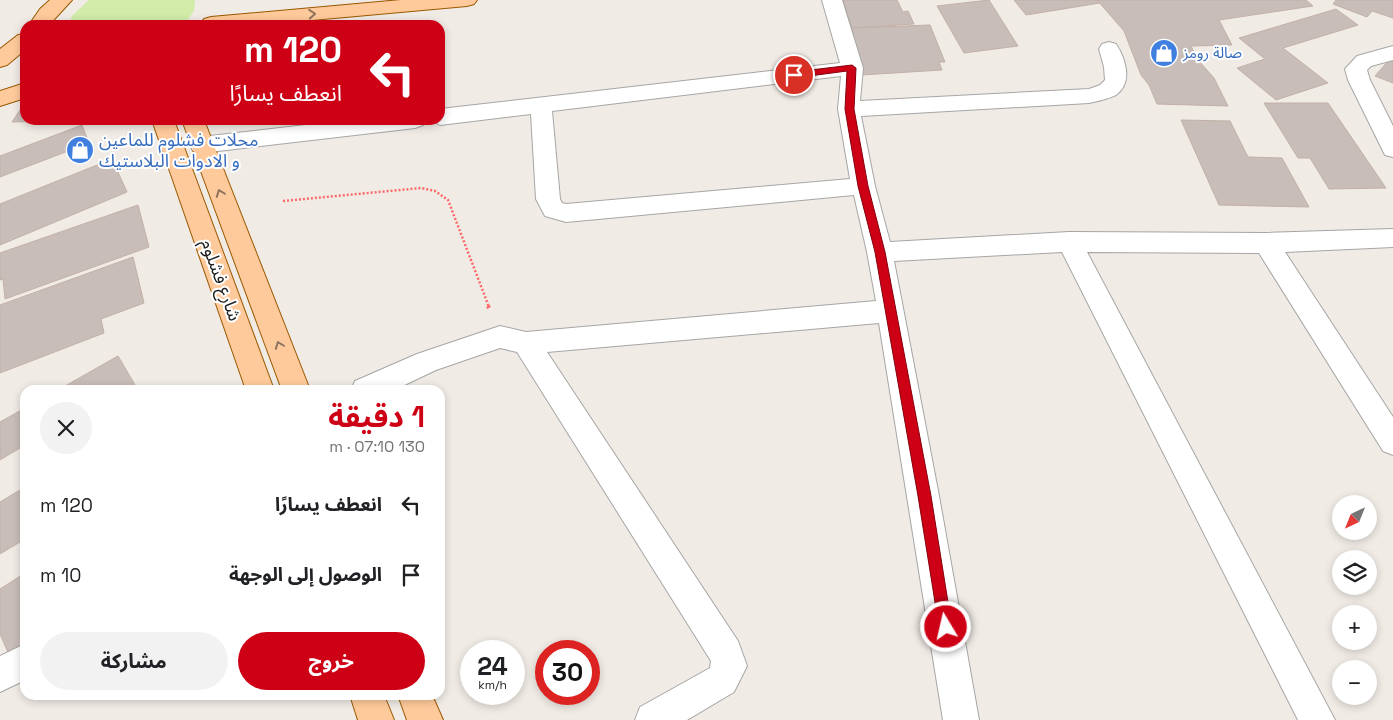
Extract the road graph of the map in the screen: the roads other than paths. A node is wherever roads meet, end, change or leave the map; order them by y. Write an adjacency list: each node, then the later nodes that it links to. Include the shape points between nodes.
1 (62, 0): 5 (main road)
2 (216, 0): 6 (main road)
3 (467, 0): 7 (main road, one-way to 3)
4 (832, 0): 12 (street)
5 (42, 20)
6 (212, 20)
7 (253, 20)
8 (20, 44): 11 (main road)
9 (1109, 49): 16 (street, via 1117,71 1116,83 1106,92 1089,96)
10 (1393, 53): 22 (street, via 1364,61 1356,69)
11 (0, 60)
12 (852, 68): 15 (street); 16 (street)
13 (20, 92): 14 (main road)
14 (0, 99)
15 (541, 106): 17 (street); 23 (street, via 548,199 554,210 566,212)
16 (849, 109): 23 (street)
17 (445, 116)
18 (165, 125): 30 (main road, شارع فشلوم)
19 (195, 125): 21 (main road)
20 (372, 125): 21 (street)
21 (201, 145): 31 (main road, one-way to 21)
22 (1393, 149)
23 (863, 186): 27 (street)
24 (1393, 238): 26 (street)
25 (1069, 242): 26 (street); 27 (street); 42 (street)
26 (1266, 243): 33 (street)
27 (880, 252): 28 (street)
28 (890, 310): 29 (street); 41 (street)
29 (513, 340): 32 (street, via 427,362); 40 (street, via 726,653 730,666 722,680)
30 (258, 385)
31 (294, 385)
32 (376, 385)
33 (1393, 442)
34 (20, 664): 35 (street)
35 (0, 675)
36 (369, 700): 38 (main road)
37 (417, 700): 39 (main road)
38 (376, 720)
39 (425, 720)
40 (653, 720)
41 (960, 720)
42 (1317, 720)

